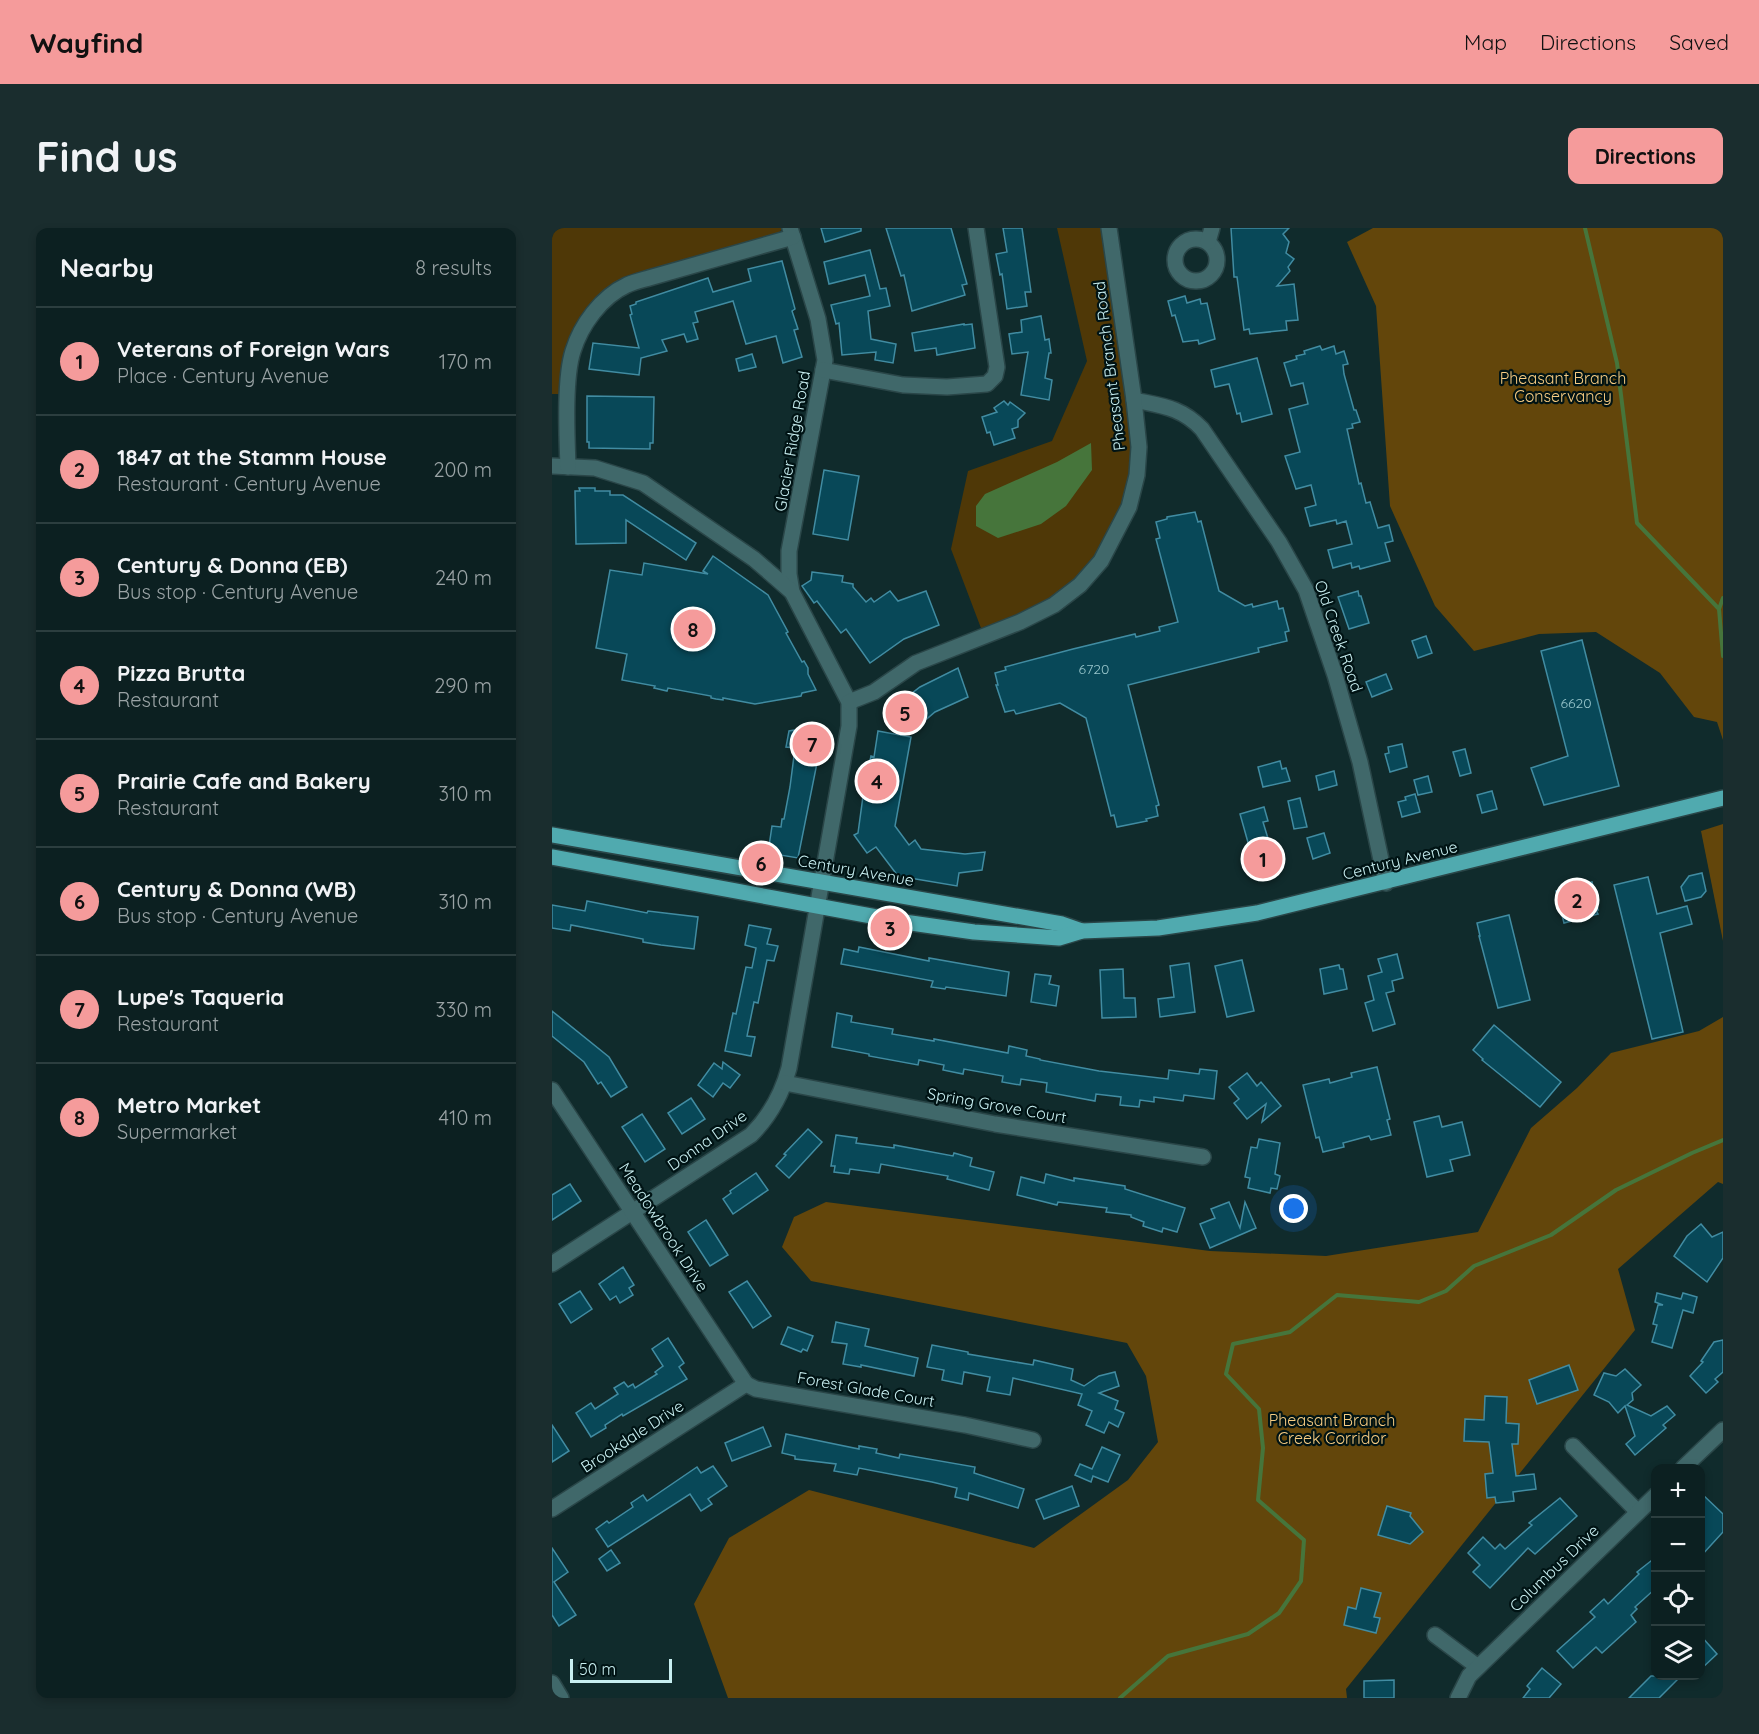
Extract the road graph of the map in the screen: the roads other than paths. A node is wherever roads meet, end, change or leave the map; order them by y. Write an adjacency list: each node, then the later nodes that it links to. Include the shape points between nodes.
1 (976, 228): 4 (street, via 997,367 987,384 903,385)
2 (1109, 228): 5 (street, Pheasant Branch Road)
3 (791, 233): 4 (street, Glacier Ridge Road, via 818,319); 7 (street, via 627,285 611,295 591,316 572,353)
4 (823, 370): 8 (street, Glacier Ridge Road, via 789,551)
5 (1134, 400): 9 (street, Pheasant Branch Road, via 1139,447 1129,507 1101,561 1080,585 1046,609 916,663 874,692); 14 (street, Old Creek Road, via 1170,407 1190,417 1202,429 1280,542 1306,590 1360,762)
6 (552, 466): 7 (street)
7 (568, 467): 8 (street, via 595,468 643,483 754,560)
8 (792, 592): 9 (street)
9 (849, 702): 13 (street, Donna Drive, via 849,726)
10 (1723, 798): 14 (main road, Century Avenue)
11 (552, 835): 13 (main road, Century Avenue)
12 (552, 857): 15 (main road, Century Avenue)
13 (823, 881): 15 (street, Donna Drive); 16 (main road, Century Avenue, via 1062,924)
14 (1386, 883): 16 (main road, Century Avenue, via 1232,918 1158,928)
15 (818, 906): 16 (main road, Century Avenue, via 974,932 1059,938); 17 (street, Donna Drive)
16 (1082, 931)
17 (785, 1083): 19 (street, Spring Grove Court, via 995,1124); 20 (street, Donna Drive, via 770,1112 751,1135)
18 (552, 1090): 20 (street, Meadowbrook Drive)
19 (1203, 1157)
20 (632, 1212): 21 (street, Donna Drive); 22 (street, Meadowbrook Drive)
21 (552, 1264)
22 (746, 1384): 24 (street, Forest Glade Court); 28 (street, Brookdale Drive)
23 (1723, 1430): 26 (street)
24 (1033, 1440)
25 (1573, 1446): 29 (street)
26 (1687, 1464)
27 (1651, 1500): 29 (street, Columbus Drive)
28 (552, 1509)
29 (1638, 1512): 31 (street, Columbus Drive)
30 (1435, 1635): 31 (street)
31 (1478, 1667): 34 (street, Columbus Drive)
32 (552, 1683): 33 (street)
33 (561, 1698)
34 (1458, 1698)

